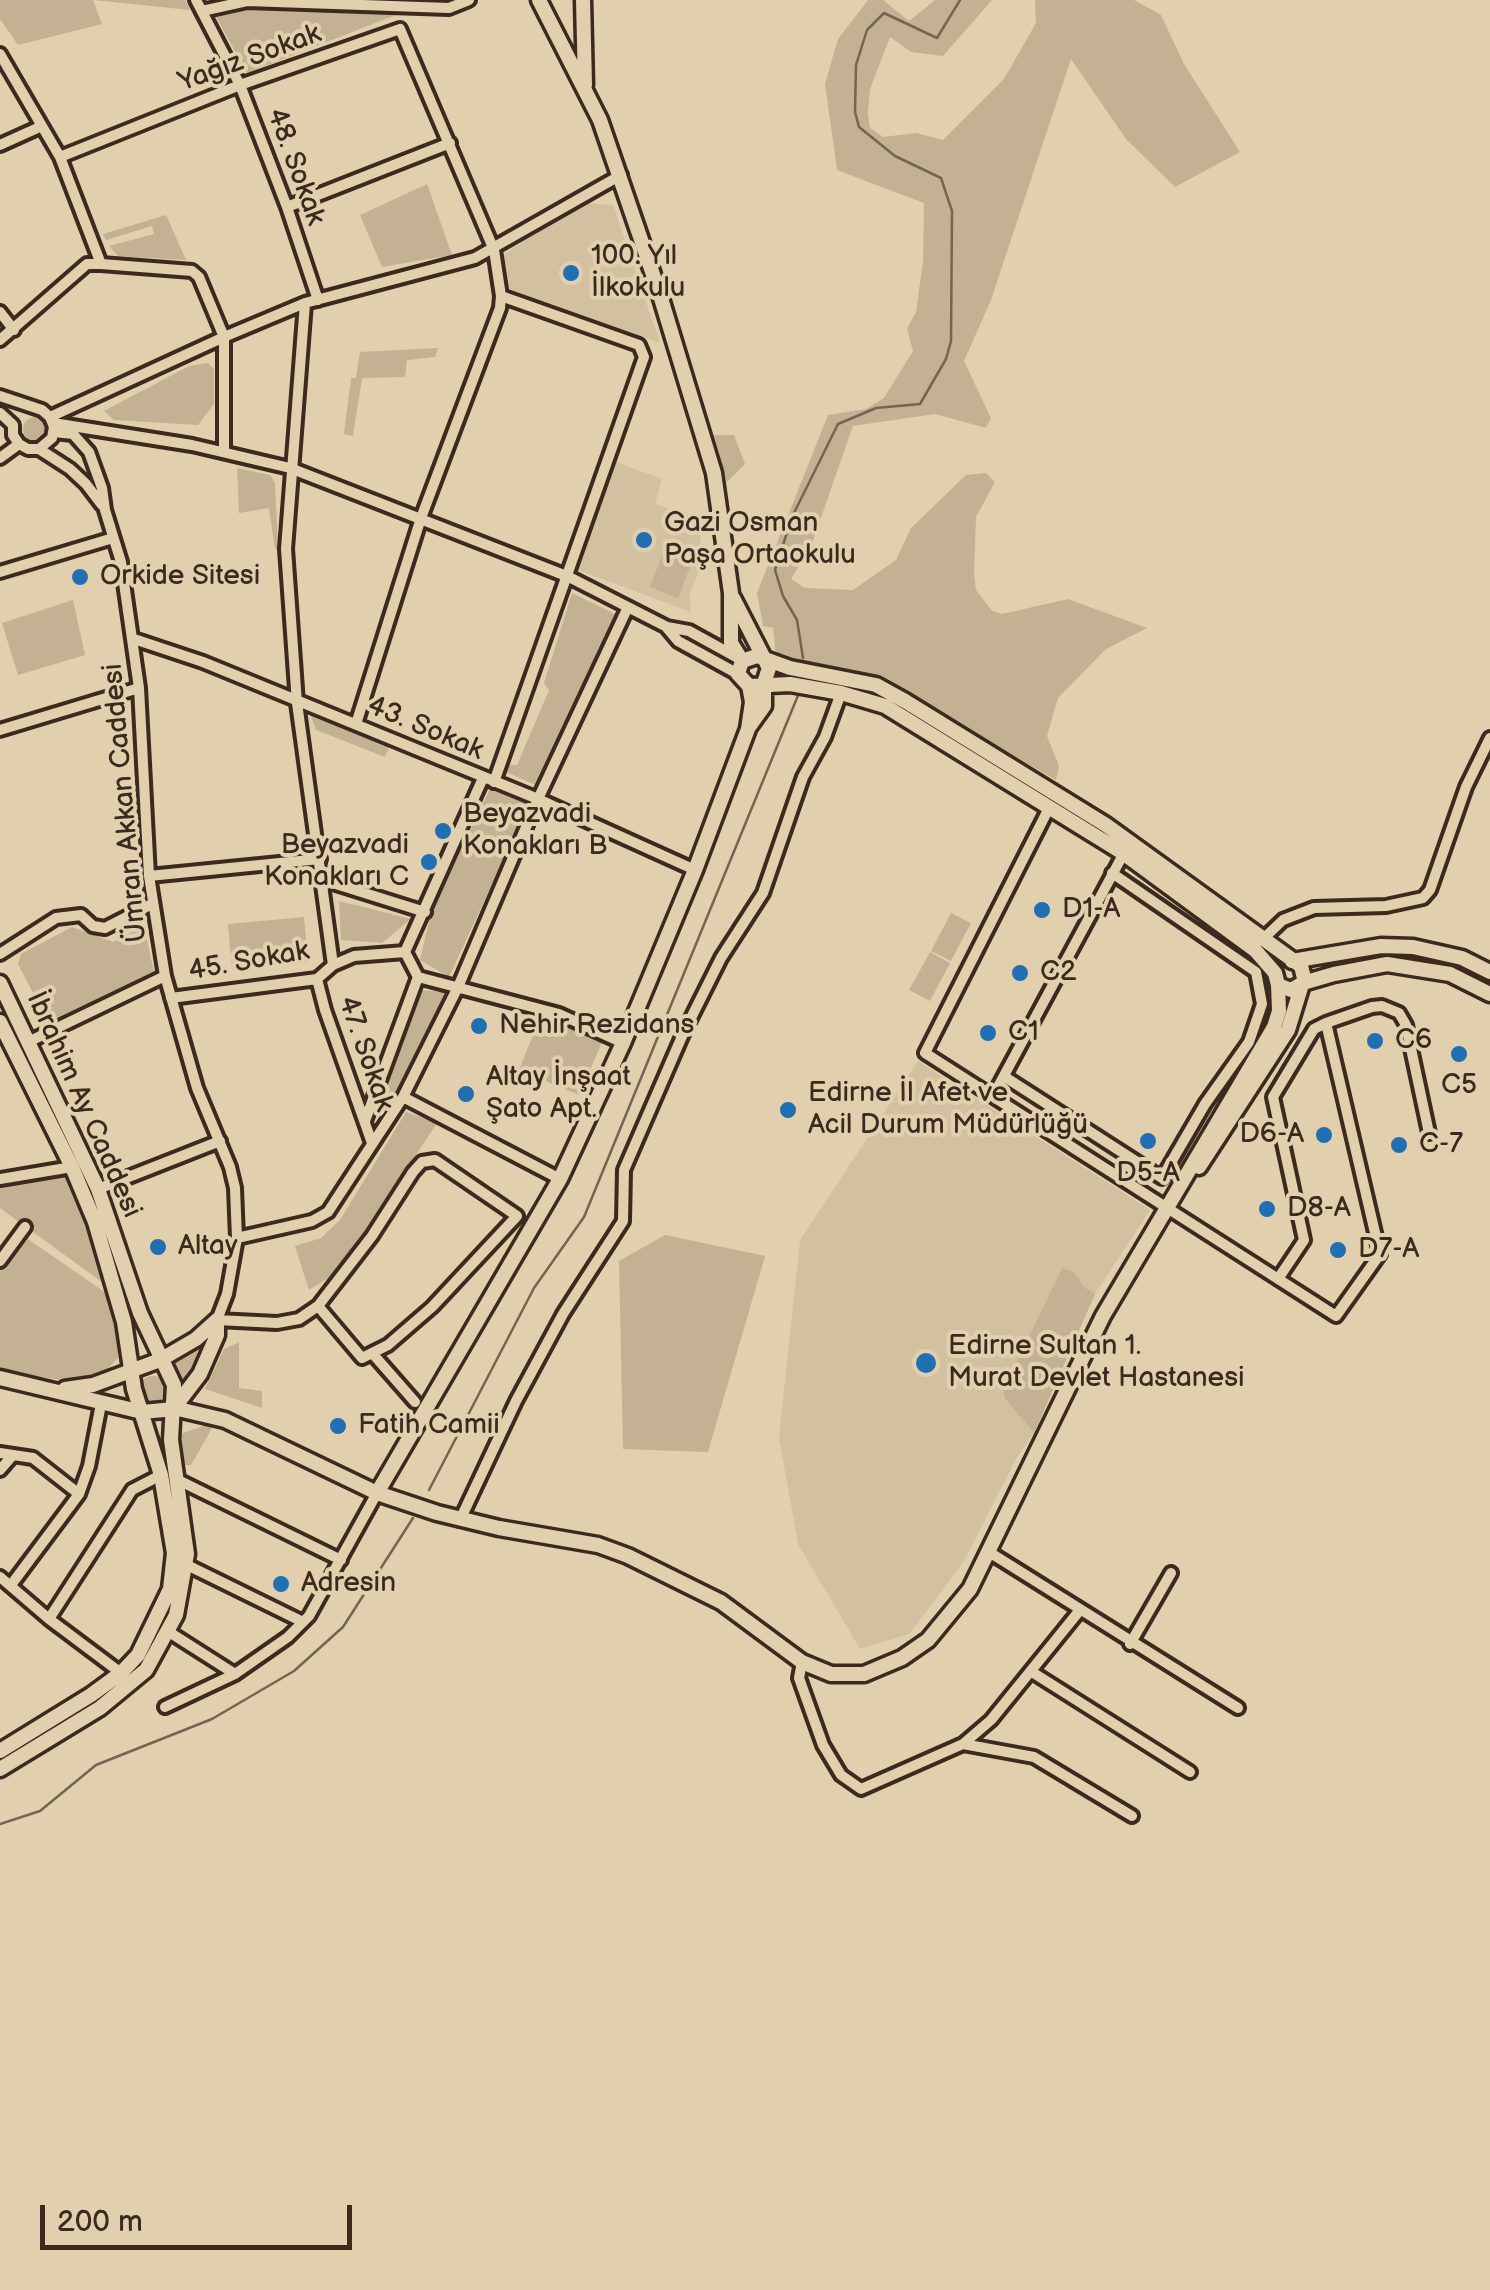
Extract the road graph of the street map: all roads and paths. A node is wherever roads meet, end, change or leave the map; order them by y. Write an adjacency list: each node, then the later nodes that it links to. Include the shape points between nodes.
1 (196, 0): 5 (street, 48. Sokak)
2 (468, 0): 5 (street, via 449,8 247,0)
3 (583, 0): 8 (main road)
4 (544, 3): 8 (main road)
5 (202, 11): 7 (street, 48. Sokak)
6 (0, 54): 9 (street)
7 (240, 85): 10 (street, Yağız Sokak, via 400,28); 12 (street, Yağız Sokak); 14 (street, 48. Sokak)
8 (585, 90): 13 (main road)
9 (42, 126): 11 (street); 12 (street)
10 (450, 143): 14 (street); 15 (street, Yağız Sokak)
11 (0, 145)
12 (60, 157): 16 (street)
13 (621, 175): 15 (street); 38 (main road, via 714,474)
14 (288, 207): 18 (street, 48. Sokak)
15 (494, 250): 17 (street, Yağız Sokak); 18 (street)
16 (101, 264): 20 (street, via 87,264); 21 (street, via 192,271)
17 (502, 296): 34 (street); 37 (street, via 639,345 644,357)
18 (312, 302): 21 (street); 32 (street)
19 (0, 312): 20 (street)
20 (14, 330): 22 (street)
21 (224, 337): 26 (street); 30 (street)
22 (0, 340)
23 (0, 396): 24 (street)
24 (36, 408): 26 (street); 27 (street, via 19,414)
25 (0, 413): 27 (street)
26 (53, 424): 29 (street, via 49,443); 30 (street); 33 (street, Ümran Akkan Caddesi, via 89,452)
27 (13, 425): 28 (street)
28 (18, 444): 29 (street); 31 (street)
29 (39, 449): 33 (street, via 80,477)
30 (224, 452): 32 (street)
31 (0, 458)
32 (290, 468): 34 (street); 46 (street, via 286,550)
33 (105, 510): 35 (street, Ümran Akkan Caddesi)
34 (421, 518): 37 (street); 47 (street)
35 (113, 538): 36 (street); 40 (street, Ümran Akkan Caddesi)
36 (0, 572)
37 (569, 578): 39 (street); 50 (street)
38 (731, 593): 41 (main road); 42 (main road, via 731,643)
39 (628, 607): 42 (street, via 678,641); 51 (street)
40 (134, 639): 44 (street, Ümran Akkan Caddesi); 46 (street, 43. Sokak)
41 (765, 660): 42 (main road, via 752,656); 43 (main road, via 770,672); 53 (main road, via 876,686)
42 (740, 667): 43 (main road)
43 (756, 685): 45 (main road); 55 (main road, via 748,729)
44 (140, 688): 48 (street); 57 (street, Ümran Akkan Caddesi)
45 (841, 693): 52 (main road, via 886,706); 115 (street, via 802,777 763,893 683,1034 624,1170 623,1221 544,1349)
46 (297, 703): 47 (street, 43. Sokak); 54 (street)
47 (356, 724): 50 (street, 43. Sokak)
48 (0, 730)
49 (1490, 738): 61 (street, via 1422,898 1314,908 1283,920)
50 (489, 780): 51 (street, 43. Sokak); 60 (street)
51 (538, 799): 55 (street, 43. Sokak); 73 (street)
52 (1050, 806): 53 (main road); 83 (street, via 925,1054)
53 (1127, 847): 56 (street); 61 (main road); 70 (main road, via 1255,950)
54 (320, 860): 57 (street); 58 (street)
55 (695, 870): 79 (main road)
56 (1112, 873): 80 (street); 80 (street, via 1256,972 1262,1004 1248,1042 1162,1178)
57 (149, 876): 59 (street, Ümran Akkan Caddesi)
58 (323, 880): 60 (street); 65 (street)
59 (152, 904): 63 (street, via 105,928 81,915 56,918); 67 (street, Ümran Akkan Caddesi)
60 (425, 912): 62 (street)
61 (1262, 940): 64 (main road)
62 (405, 952): 65 (street, via 354,956); 68 (street)
63 (0, 954)
64 (1295, 962): 66 (main road, via 1381,946 1413,947); 70 (main road, via 1281,964); 72 (main road, via 1304,971)
65 (333, 965): 69 (street, 45. Sokak)
66 (1490, 972)
67 (165, 976): 75 (street, Ümran Akkan Caddesi); 78 (street)
68 (418, 977): 73 (street); 85 (street)
69 (317, 979): 75 (street, 45. Sokak); 85 (street, 47. Sokak)
70 (1277, 979): 72 (main road, via 1291,990); 93 (main road, via 1274,1026)
71 (0, 983): 78 (main road, İbrahim Ay Caddesi)
72 (1303, 983): 74 (main road, via 1387,964 1450,974); 81 (main road, via 1288,1030)
73 (458, 987): 79 (street, via 559,1014); 82 (street)
74 (1490, 994)
75 (171, 998): 87 (street, Ümran Akkan Caddesi)
76 (0, 1022): 89 (main road, İbrahim Ay Caddesi)
77 (1326, 1022): 84 (street, via 1314,1030); 86 (street, via 1372,1007 1399,1013); 97 (street, via 1380,1254 1336,1316)
78 (28, 1042): 92 (main road, İbrahim Ay Caddesi)
79 (622, 1043): 91 (main road)
80 (1005, 1077): 83 (street)
81 (1253, 1085): 84 (street); 93 (main road)
82 (403, 1096): 88 (street); 91 (street)
83 (993, 1096): 93 (street)
84 (1272, 1098): 97 (street, via 1304,1240)
85 (365, 1121): 88 (street, 47. Sokak)
86 (1429, 1133)
87 (220, 1141): 92 (street); 95 (street, Ümran Akkan Caddesi, via 235,1188)
88 (372, 1143): 95 (street, via 322,1218)
89 (72, 1167): 90 (street); 102 (main road, İbrahim Ay Caddesi, via 112,1277)
90 (0, 1178)
91 (560, 1179): 113 (main road)
92 (98, 1189): 101 (main road, İbrahim Ay Caddesi)
93 (1169, 1207): 97 (street); 116 (main road, via 1103,1316)
94 (25, 1227): 96 (street)
95 (237, 1238): 99 (street, Ümran Akkan Caddesi)
96 (0, 1260)
97 (1278, 1279)
98 (318, 1306): 99 (street, via 300,1320); 100 (street, via 362,1358); 100 (street, via 422,1162 435,1160 514,1212 509,1226 432,1307)
99 (217, 1320): 101 (main road); 107 (main road, via 200,1374)
100 (372, 1353): 105 (street)
101 (160, 1360): 102 (main road); 107 (main road, İbrahim Ay Caddesi, via 174,1385)
102 (132, 1372): 104 (main road); 108 (main road, İbrahim Ay Caddesi)
103 (0, 1378): 104 (main road)
104 (59, 1390): 106 (main road)
105 (415, 1402)
106 (101, 1404): 108 (main road); 114 (street)
107 (174, 1408): 108 (main road); 112 (main road, İbrahim Ay Caddesi); 113 (main road, via 225,1420)
108 (142, 1412): 112 (main road)
109 (0, 1453): 110 (street)
110 (13, 1455): 111 (street); 114 (street, via 33,1458)
111 (0, 1470)
112 (169, 1477): 117 (street); 118 (main road); 123 (street, via 132,1490); 129 (main road, via 170,1588 148,1639)
113 (377, 1493): 115 (main road); 117 (street)
114 (79, 1494): 121 (street)
115 (460, 1520): 127 (main road, via 628,1556 721,1602)
116 (989, 1552): 122 (street); 127 (main road, via 970,1590 928,1640 902,1658 847,1676)
117 (341, 1560): 124 (street)
118 (187, 1565): 124 (street); 125 (main road)
119 (1171, 1573): 126 (street)
120 (0, 1577): 121 (street)
121 (11, 1585): 123 (street)
122 (1080, 1610): 126 (street); 128 (street)
123 (49, 1619): 129 (street)
124 (303, 1622): 130 (street)
125 (169, 1632): 130 (street); 135 (main road, via 146,1670 112,1699)
126 (1130, 1644): 132 (street)
127 (802, 1662): 133 (street, via 802,1690 822,1745 860,1790)
128 (1032, 1672): 133 (street); 136 (street)
129 (121, 1673): 134 (main road)
130 (235, 1674): 131 (street)
131 (166, 1707)
132 (1238, 1708)
133 (963, 1744): 137 (street, via 1034,1756)
134 (0, 1751)
135 (0, 1768)
136 (1190, 1772)
137 (1132, 1816)

